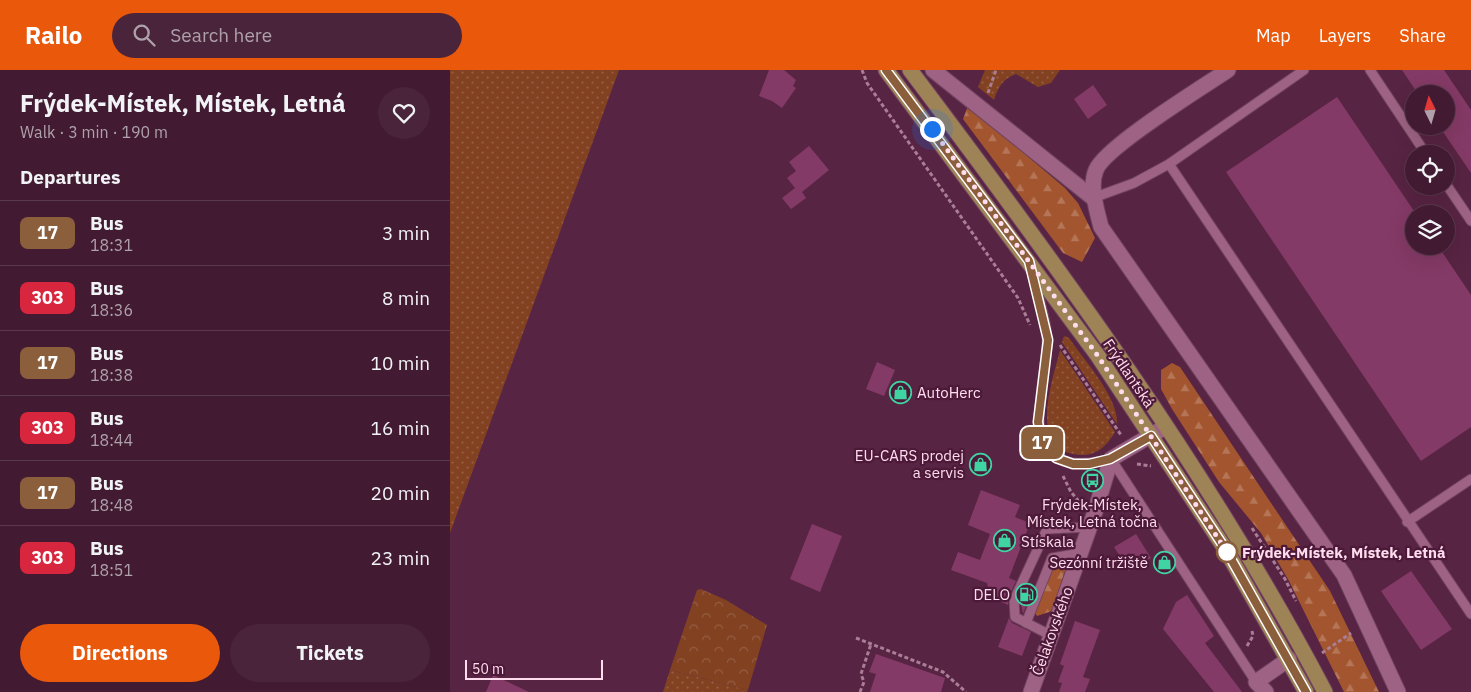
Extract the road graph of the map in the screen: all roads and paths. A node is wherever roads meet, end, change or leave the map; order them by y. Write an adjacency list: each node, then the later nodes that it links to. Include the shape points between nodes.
1 (886, 70): 14 (main road, Frýdlantská)
2 (910, 70): 16 (main road, Frýdlantská, via 1044,250)
3 (933, 70): 8 (street)
4 (996, 70): 8 (path)
5 (1228, 70): 12 (street, via 1117,146 1096,170)
6 (1304, 70): 10 (lane)
7 (1370, 70): 9 (lane)
8 (982, 109): 12 (street)
9 (1420, 145)
10 (1169, 164): 12 (lane, via 1134,183); 24 (lane)
11 (1453, 195): 13 (lane)
12 (1093, 198): 40 (street, via 1101,227 1344,575)
13 (1471, 222)
14 (1029, 261): 15 (lane); 17 (main road, Frýdlantská)
15 (1048, 340): 18 (path, via 1061,346); 19 (lane, via 1038,422 1042,443 1056,458 1073,464)
16 (1164, 427): 17 (street); 39 (main road, Frýdlantská, via 1243,545)
17 (1151, 436): 18 (street); 33 (main road, Frýdlantská, via 1226,550)
18 (1130, 448): 19 (street); 20 (path)
19 (1110, 459): 23 (street, Čelakovského); 34 (lane)
20 (1140, 464)
21 (1063, 476): 23 (path)
22 (1471, 479): 24 (lane)
23 (1093, 520): 25 (street, Čelakovského); 27 (lane, via 1047,529 1014,600 1015,617)
24 (1407, 522): 26 (lane)
25 (1080, 553): 27 (lane, via 1052,558); 29 (street, Čelakovského)
26 (1471, 614)
27 (1026, 623): 29 (lane)
28 (1350, 633): 32 (path)
29 (1050, 635): 37 (street, Čelakovského)
30 (856, 638): 31 (path)
31 (871, 644): 35 (path, via 860,674 864,682); 36 (path, via 943,672)
32 (1322, 654)
33 (1289, 659): 34 (street); 38 (main road, Frýdlantská)
34 (1261, 687)
35 (860, 692)
36 (966, 692)
37 (1031, 692)
38 (1306, 692)
39 (1325, 692)
40 (1398, 692)

